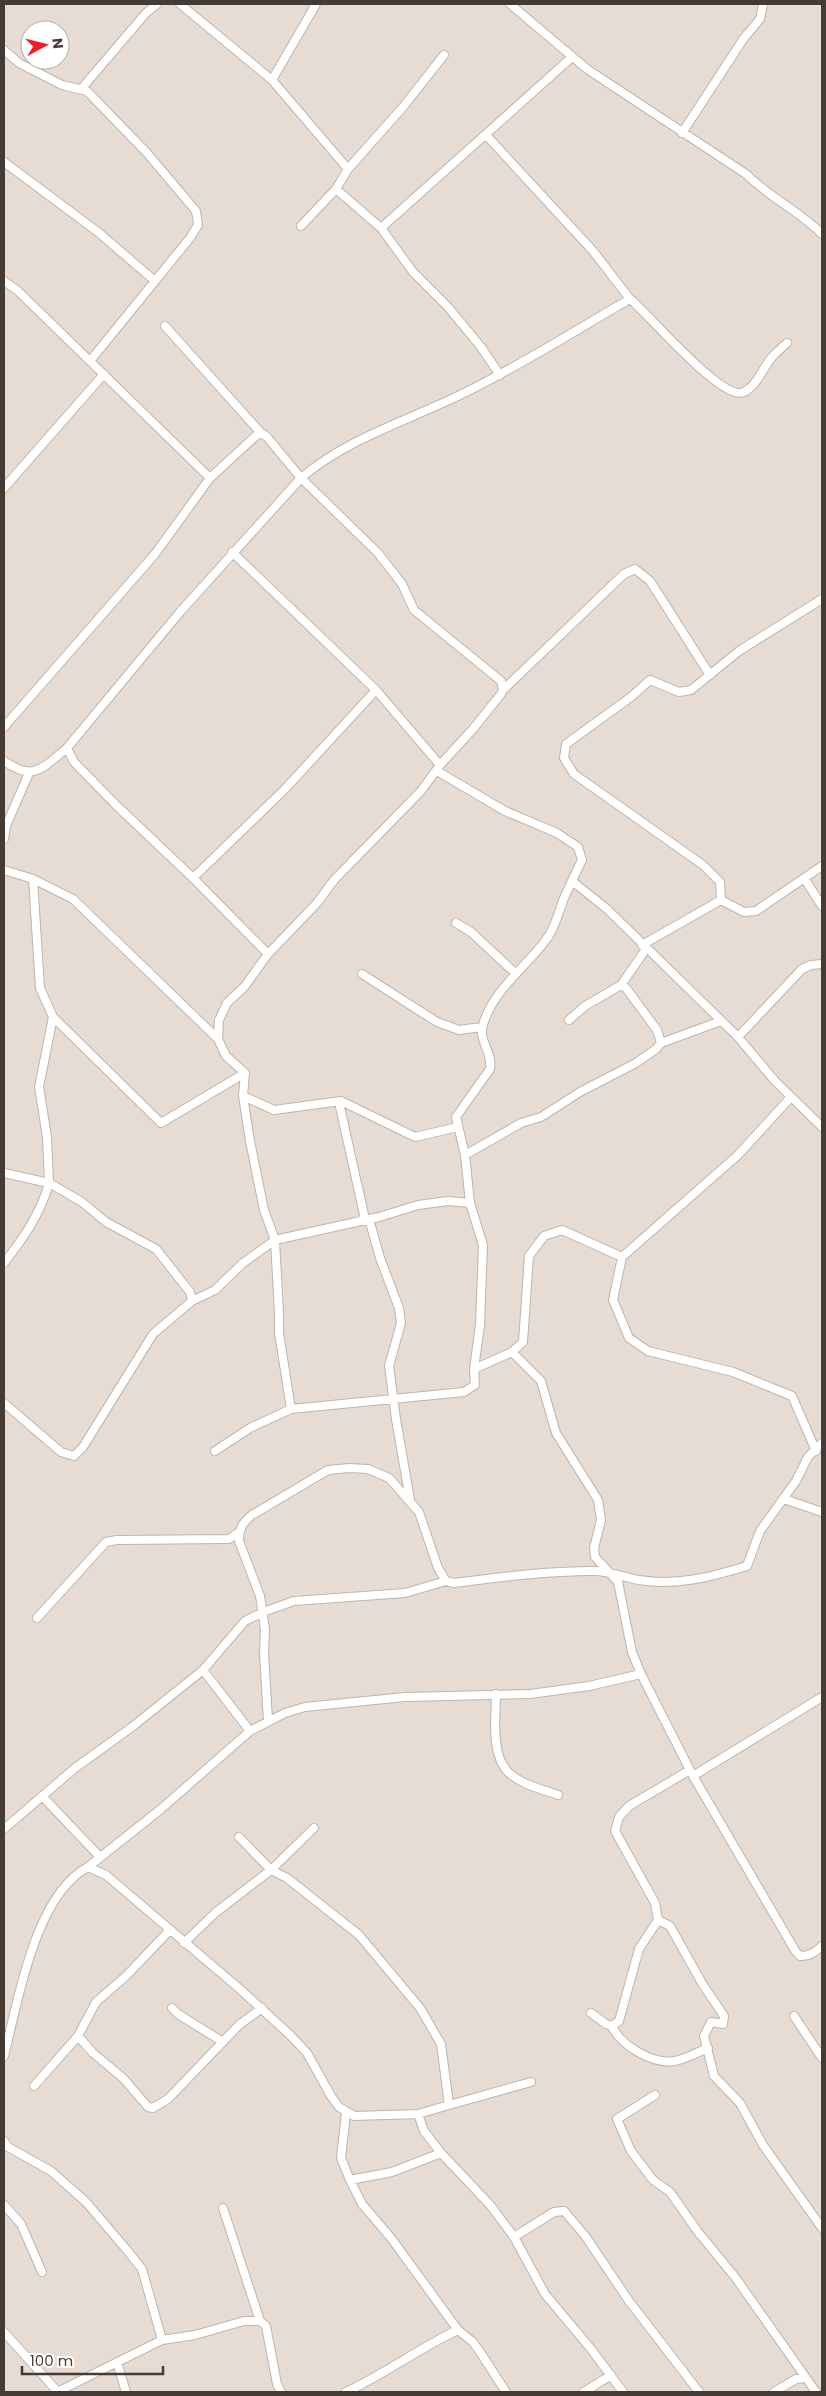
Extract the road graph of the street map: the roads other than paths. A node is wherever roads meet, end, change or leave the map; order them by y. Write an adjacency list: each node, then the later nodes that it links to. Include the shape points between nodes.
1 (157, 4): 10 (street, via 82,88)
2 (180, 4): 9 (street)
3 (316, 4): 9 (street)
4 (510, 4): 8 (street)
5 (763, 4): 11 (street, via 760,19)
6 (4, 50): 10 (street, via 19,63 62,85)
7 (444, 55): 14 (street)
8 (572, 57): 11 (street); 12 (street)
9 (272, 80): 14 (street)
10 (87, 92): 20 (street, via 147,153 196,211 198,225)
11 (682, 133): 18 (street, via 746,174)
12 (486, 136): 17 (street); 21 (street, via 593,251)
13 (4, 162): 20 (street, via 98,232)
14 (348, 169): 15 (street)
15 (336, 189): 16 (street); 17 (street)
16 (301, 226)
17 (381, 228): 26 (street, via 413,272 481,347)
18 (822, 234)
19 (4, 280): 24 (street)
20 (155, 281): 24 (street)
21 (630, 299): 23 (street, via 698,368 732,393 742,393 752,386 772,356); 26 (street)
22 (165, 326): 27 (street)
23 (786, 343)
24 (90, 361): 25 (street)
25 (104, 374): 28 (street); 30 (street)
26 (500, 375): 29 (street, via 367,436 323,459)
27 (260, 432): 28 (street); 29 (street)
28 (210, 478): 36 (street, via 156,554)
29 (301, 478): 31 (street); 35 (street, via 391,568 414,610 497,677)
30 (4, 488)
31 (232, 552): 34 (street); 37 (street)
32 (822, 599): 33 (street, via 740,651)
33 (710, 675): 35 (street, via 650,581 635,569 624,574); 48 (street, via 685,692 655,680 644,683 631,697 566,744 564,758 574,774 703,865 720,882)
34 (376, 690): 39 (street); 44 (street, via 285,789)
35 (503, 690): 39 (street, via 474,729)
36 (4, 726)
37 (67, 748): 40 (street, via 39,770); 44 (street, via 74,762 114,804)
38 (4, 761): 40 (street)
39 (438, 768): 47 (street, via 496,807 557,832 578,846 582,860); 52 (street, via 421,791 334,880 317,904)
40 (29, 773): 41 (street, via 6,826)
41 (4, 839)
42 (822, 866): 45 (street)
43 (4, 870): 46 (street)
44 (193, 878): 52 (street)
45 (804, 878): 48 (street, via 756,911 744,912); 49 (street)
46 (34, 879): 57 (street, via 40,988); 62 (street, via 73,899)
47 (572, 881): 51 (street, via 607,909); 54 (street, via 548,937)
48 (721, 900): 51 (street)
49 (822, 906)
50 (456, 923): 54 (street, via 471,932)
51 (644, 947): 56 (street); 59 (street)
52 (268, 954): 62 (street, via 227,1003 219,1020)
53 (822, 963): 61 (street, via 802,969)
54 (514, 973): 60 (street)
55 (362, 974): 60 (street, via 437,1022 459,1030)
56 (621, 985): 58 (street, via 585,1006); 63 (street, via 658,1030)
57 (53, 1017): 64 (street, via 161,1123); 72 (street, via 38,1087 47,1137)
58 (570, 1020)
59 (721, 1021): 61 (street); 63 (street)
60 (482, 1028): 68 (street, via 481,1036 491,1060 490,1069 459,1111 456,1117)
61 (738, 1037): 66 (street)
62 (218, 1039): 64 (street, via 226,1056)
63 (661, 1043): 70 (street, via 636,1063 541,1117 521,1123)
64 (244, 1073): 65 (street)
65 (242, 1096): 67 (street, via 274,1110); 75 (street, via 264,1210)
66 (791, 1097): 69 (street); 76 (street, via 738,1155)
67 (341, 1101): 68 (street, via 415,1137); 74 (street, via 365,1219)
68 (458, 1127): 70 (street)
69 (822, 1127)
70 (465, 1155): 73 (street)
71 (4, 1172): 72 (street)
72 (49, 1182): 77 (street, via 45,1197 23,1238); 78 (street, via 82,1202 106,1222 156,1249 190,1292)
73 (470, 1202): 74 (street, via 418,1205); 80 (street, via 483,1245 480,1325)
74 (369, 1219): 75 (street); 81 (street, via 399,1308 401,1323 389,1366)
75 (275, 1240): 78 (street, via 243,1263 215,1290); 83 (street, via 280,1313 278,1333)
76 (622, 1257): 79 (street, via 562,1230 544,1236 529,1256 523,1342); 86 (street, via 613,1300 629,1338 648,1351 733,1372 792,1396)
77 (4, 1263)
78 (192, 1301): 82 (street, via 154,1334 83,1447 74,1456 61,1452)
79 (512, 1352): 80 (street); 91 (street, via 541,1382 556,1433 598,1500 601,1520 595,1557)
80 (474, 1369): 81 (street, via 475,1385 464,1392)
81 (393, 1398): 83 (street); 88 (street)
82 (4, 1403)
83 (291, 1409): 85 (street, via 250,1428)
84 (822, 1443): 86 (street)
85 (215, 1450)
86 (816, 1451): 87 (street, via 808,1457)
87 (784, 1499): 89 (street); 91 (street, via 760,1531 747,1566 679,1583 638,1580)
88 (410, 1500): 90 (street, via 389,1478 368,1470 328,1470 252,1515 243,1522); 92 (street, via 419,1512 438,1568)
89 (822, 1512)
90 (239, 1532): 93 (street, via 239,1541); 94 (street, via 229,1538 106,1542)
91 (608, 1571): 92 (street); 96 (street, via 618,1582 628,1635)
92 (446, 1581): 93 (street, via 405,1594 294,1601)
93 (263, 1612): 95 (street, via 245,1621); 99 (street)
94 (37, 1618)
95 (203, 1670): 100 (street); 103 (street)
96 (641, 1674): 97 (street, via 589,1686 530,1694); 101 (street)
97 (496, 1694): 99 (street, via 405,1697 305,1707); 102 (street, via 497,1746 501,1761 508,1772)
98 (822, 1697): 101 (street)
99 (268, 1721): 100 (street)
100 (250, 1731): 107 (street)
101 (691, 1773): 110 (street, via 629,1806 619,1817 615,1831 655,1903); 113 (street, via 796,1952 806,1956)
102 (558, 1795)
103 (42, 1796): 105 (street); 107 (street)
104 (314, 1828): 109 (street)
105 (4, 1829)
106 (239, 1837): 109 (street)
107 (100, 1857): 108 (street)
108 (88, 1867): 111 (street, via 106,1875); 122 (street, via 78,1872 50,1905 32,1953)
109 (271, 1870): 112 (street); 127 (street, via 279,1872 359,1935 420,2008 441,2044)
110 (658, 1920): 118 (street, via 639,1949 619,2021); 121 (street, via 670,1926 724,2016 723,2024 711,2022 704,2036)
111 (169, 1931): 112 (street); 119 (street, via 96,2002)
112 (184, 1943): 115 (street)
113 (822, 1946)
114 (172, 2008): 120 (street)
115 (262, 2008): 120 (street); 128 (street, via 307,2053 331,2096)
116 (591, 2014): 118 (street)
117 (794, 2016): 123 (street)
118 (612, 2026): 121 (street, via 616,2035 650,2058 674,2061)
119 (78, 2036): 120 (street, via 92,2053 123,2078 148,2107 153,2108 168,2099); 125 (street)
120 (223, 2042)
121 (708, 2048): 135 (street, via 714,2076 740,2103 762,2145)
122 (4, 2056)
123 (822, 2058)
124 (531, 2082): 127 (street)
125 (34, 2086)
126 (655, 2095): 144 (street, via 617,2118 631,2151 653,2180 670,2192)
127 (449, 2105): 129 (street)
128 (346, 2113): 129 (street, via 354,2116); 132 (street, via 341,2158)
129 (418, 2114): 131 (street, via 424,2131)
130 (4, 2141): 141 (street, via 8,2147 51,2171 86,2202 126,2248 142,2269)
131 (441, 2152): 132 (street, via 392,2172); 136 (street, via 491,2206)
132 (350, 2180): 139 (street, via 362,2204)
133 (4, 2205): 137 (street, via 21,2224)
134 (223, 2208): 138 (street)
135 (822, 2228)
136 (514, 2237): 143 (street, via 545,2294); 152 (street, via 554,2212 564,2211)
137 (42, 2272)
138 (260, 2321): 141 (street, via 244,2321 195,2335); 147 (street, via 266,2326)
139 (458, 2330): 148 (street); 149 (street, via 473,2342)
140 (4, 2332): 145 (street)
141 (162, 2340): 142 (street)
142 (117, 2362): 145 (street); 146 (street)
143 (611, 2374): 150 (street); 151 (street)
144 (806, 2378): 153 (street); 154 (street)
145 (58, 2392)
146 (126, 2392)
147 (281, 2392)
148 (346, 2392)
149 (506, 2392)
150 (584, 2392)
151 (623, 2392)
152 (698, 2392)
153 (774, 2392)
154 (816, 2392)

